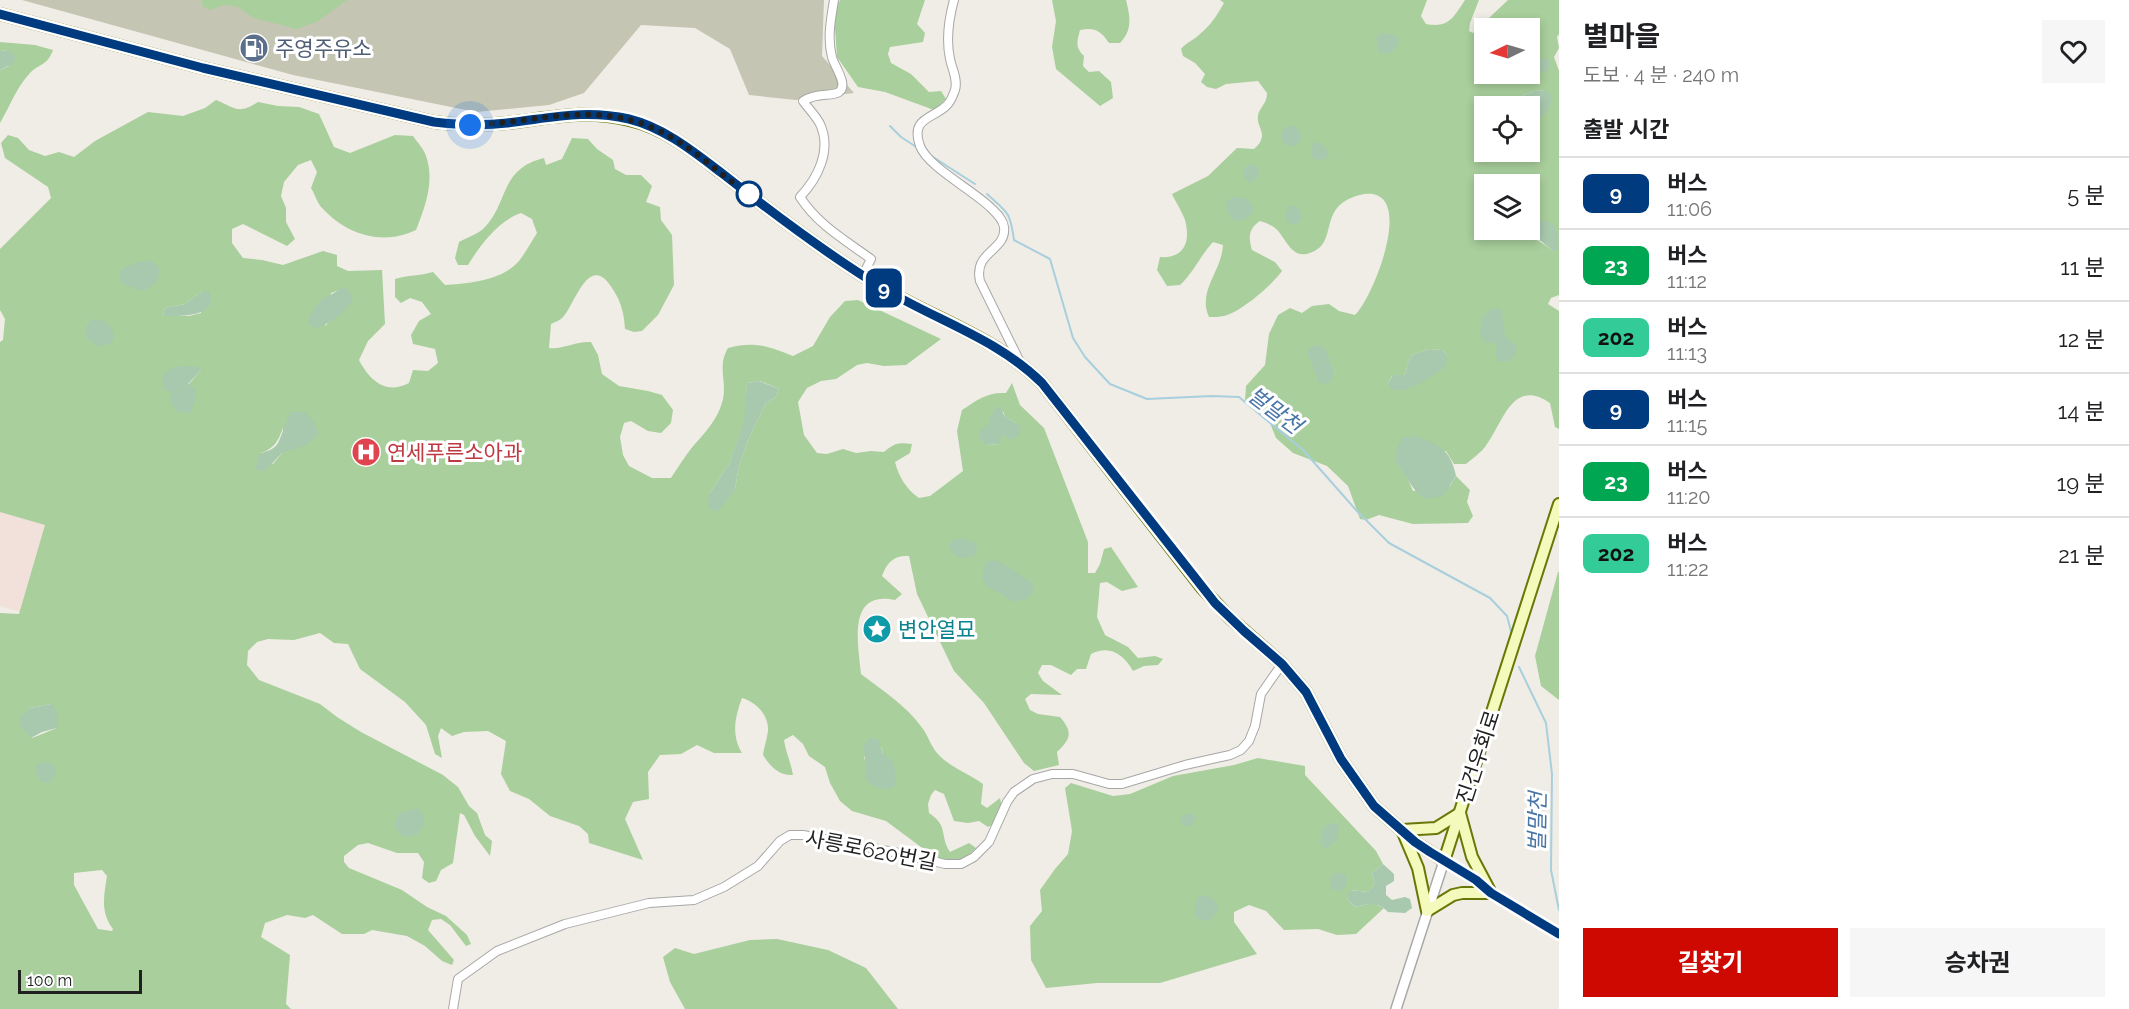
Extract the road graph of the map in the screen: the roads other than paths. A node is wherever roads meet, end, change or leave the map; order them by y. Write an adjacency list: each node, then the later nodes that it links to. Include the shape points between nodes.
1 (834, 0): 4 (street, via 829,33 842,89 803,101 819,123 824,143 818,175 800,197 825,226 871,259)
2 (954, 0): 5 (street, via 949,47 956,87 949,103 923,120 918,139 932,163 980,197 1002,222 1003,235 980,261 978,274)
3 (0, 14): 4 (main road, via 203,68 434,122 488,124 588,113 632,120 684,145)
4 (863, 275): 5 (main road)
5 (1020, 362): 7 (main road, via 1042,383 1215,603)
6 (1559, 504): 8 (main road, 진건우회로)
7 (1282, 664): 9 (main road, via 1306,692 1360,788); 14 (street, 사릉로620번길, via 1261,694 1249,741 1230,755 1122,784 1073,774 1033,779 1006,802 988,843 961,864 790,835 758,866 694,900 649,903 565,924 497,951 458,979)
8 (1460, 813): 9 (main road, via 1436,828); 10 (main road, 진건우회로); 11 (main road, via 1472,857)
9 (1402, 830): 10 (main road); 12 (main road, via 1418,868)
10 (1444, 861): 11 (street); 12 (street, 진건우회로)
11 (1491, 893): 12 (main road, via 1462,892); 13 (street)
12 (1426, 911): 15 (street, 진건우회로)
13 (1559, 934)
14 (453, 1009)
15 (1396, 1009)

